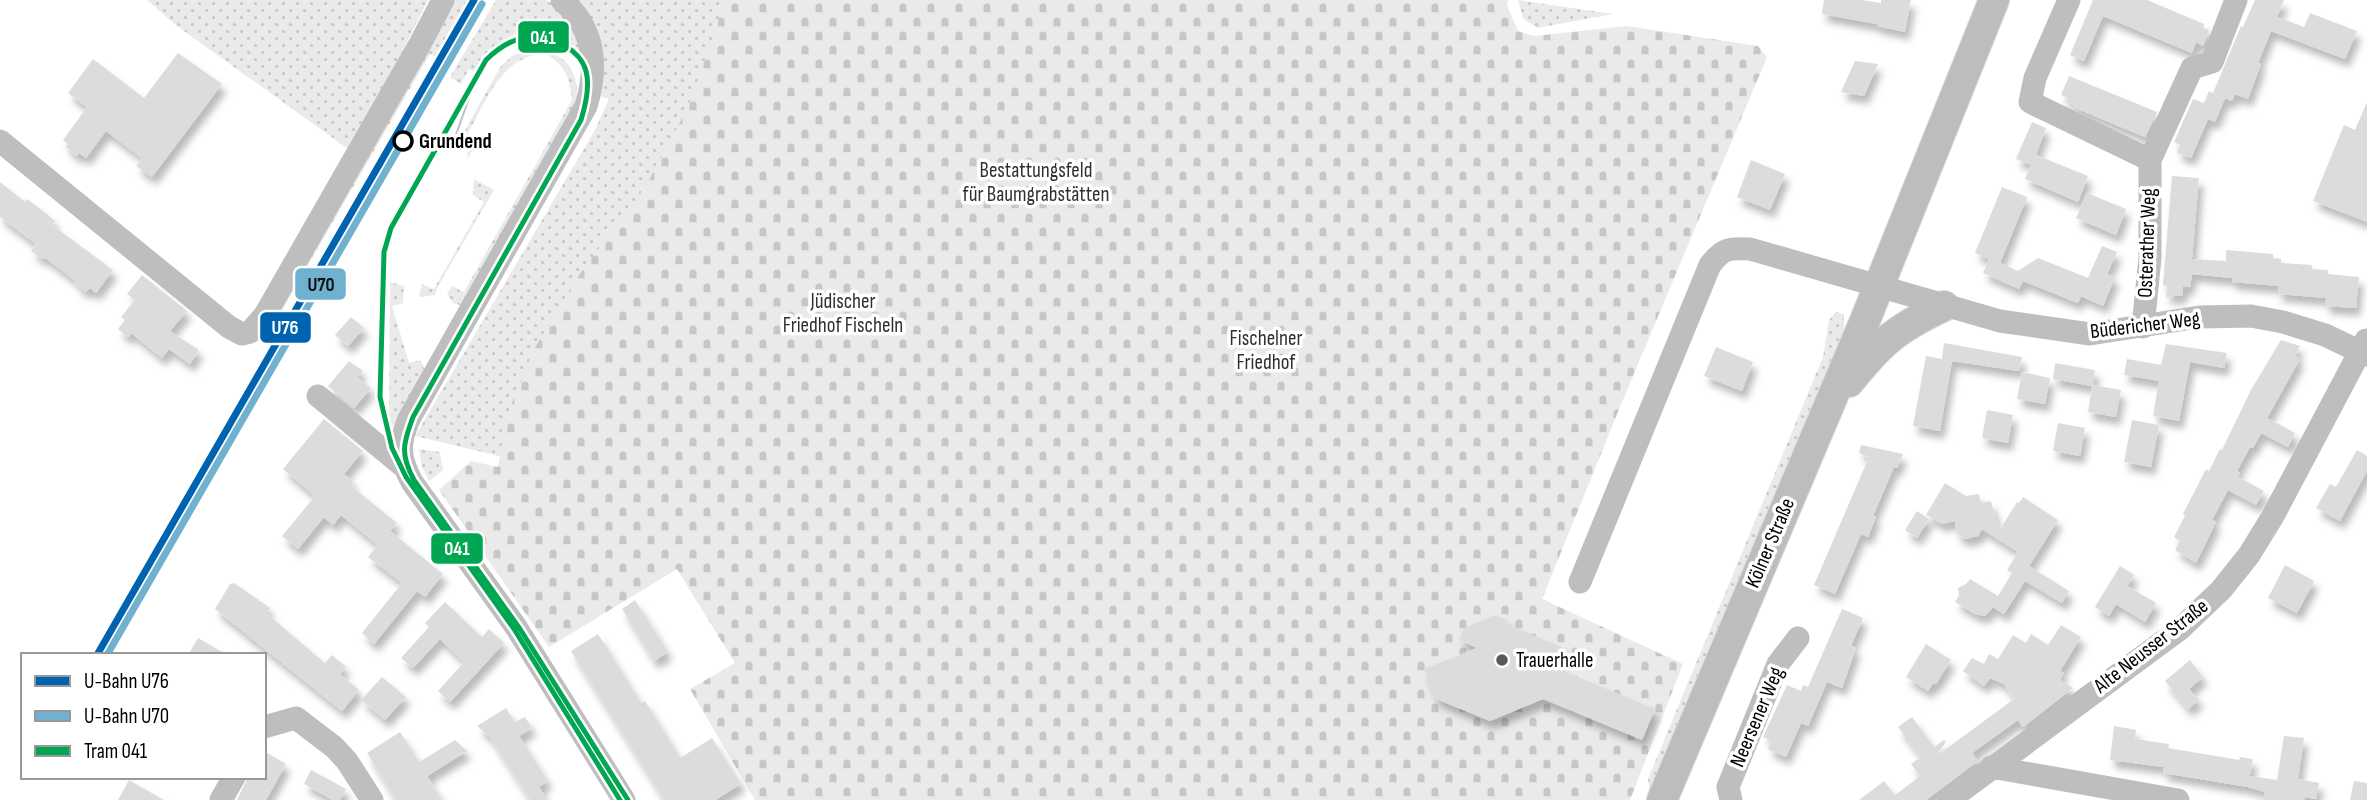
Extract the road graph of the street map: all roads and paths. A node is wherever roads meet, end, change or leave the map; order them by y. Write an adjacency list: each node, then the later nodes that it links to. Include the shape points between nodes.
1 (443, 0): 6 (street, via 265,315 250,332 242,334 229,327)
2 (562, 0): 14 (street, via 590,44 593,75 586,106 409,419 401,438)
3 (1994, 0): 8 (main road, Kölner Straße)
4 (2069, 0): 7 (street, Osterather Weg, via 2035,78 2030,103)
5 (2236, 0): 7 (street, Osterather Weg, via 2212,62 2192,68)
6 (0, 141)
7 (2150, 160): 10 (street, Osterather Weg, via 2150,258)
8 (1879, 287): 9 (street, Büdericher Weg); 13 (main road, Kölner Straße); 15 (street, via 1750,249 1730,248 1718,254)
9 (1944, 306): 10 (street, Büdericher Weg, via 2000,321 2090,334); 13 (main road, via 1886,339)
10 (2143, 327): 11 (street, Büdericher Weg, via 2199,317 2251,316)
11 (2365, 349): 18 (street, Alte Neusser Straße, via 2273,516 2221,590 2180,629)
12 (318, 396): 14 (street)
13 (1829, 407): 23 (main road, Kölner Straße)
14 (404, 467): 22 (street, via 516,627)
15 (1580, 582)
16 (1798, 638): 24 (street, Neersener Weg, via 1779,664 1728,787)
17 (266, 726): 21 (street, via 296,719 334,747)
18 (1991, 767): 25 (street, Alte Neusser Straße); 26 (street)
19 (233, 779): 20 (street)
20 (220, 800)
21 (372, 800)
22 (624, 800)
23 (1662, 800)
24 (1731, 800)
25 (1949, 800)
26 (2178, 800)

